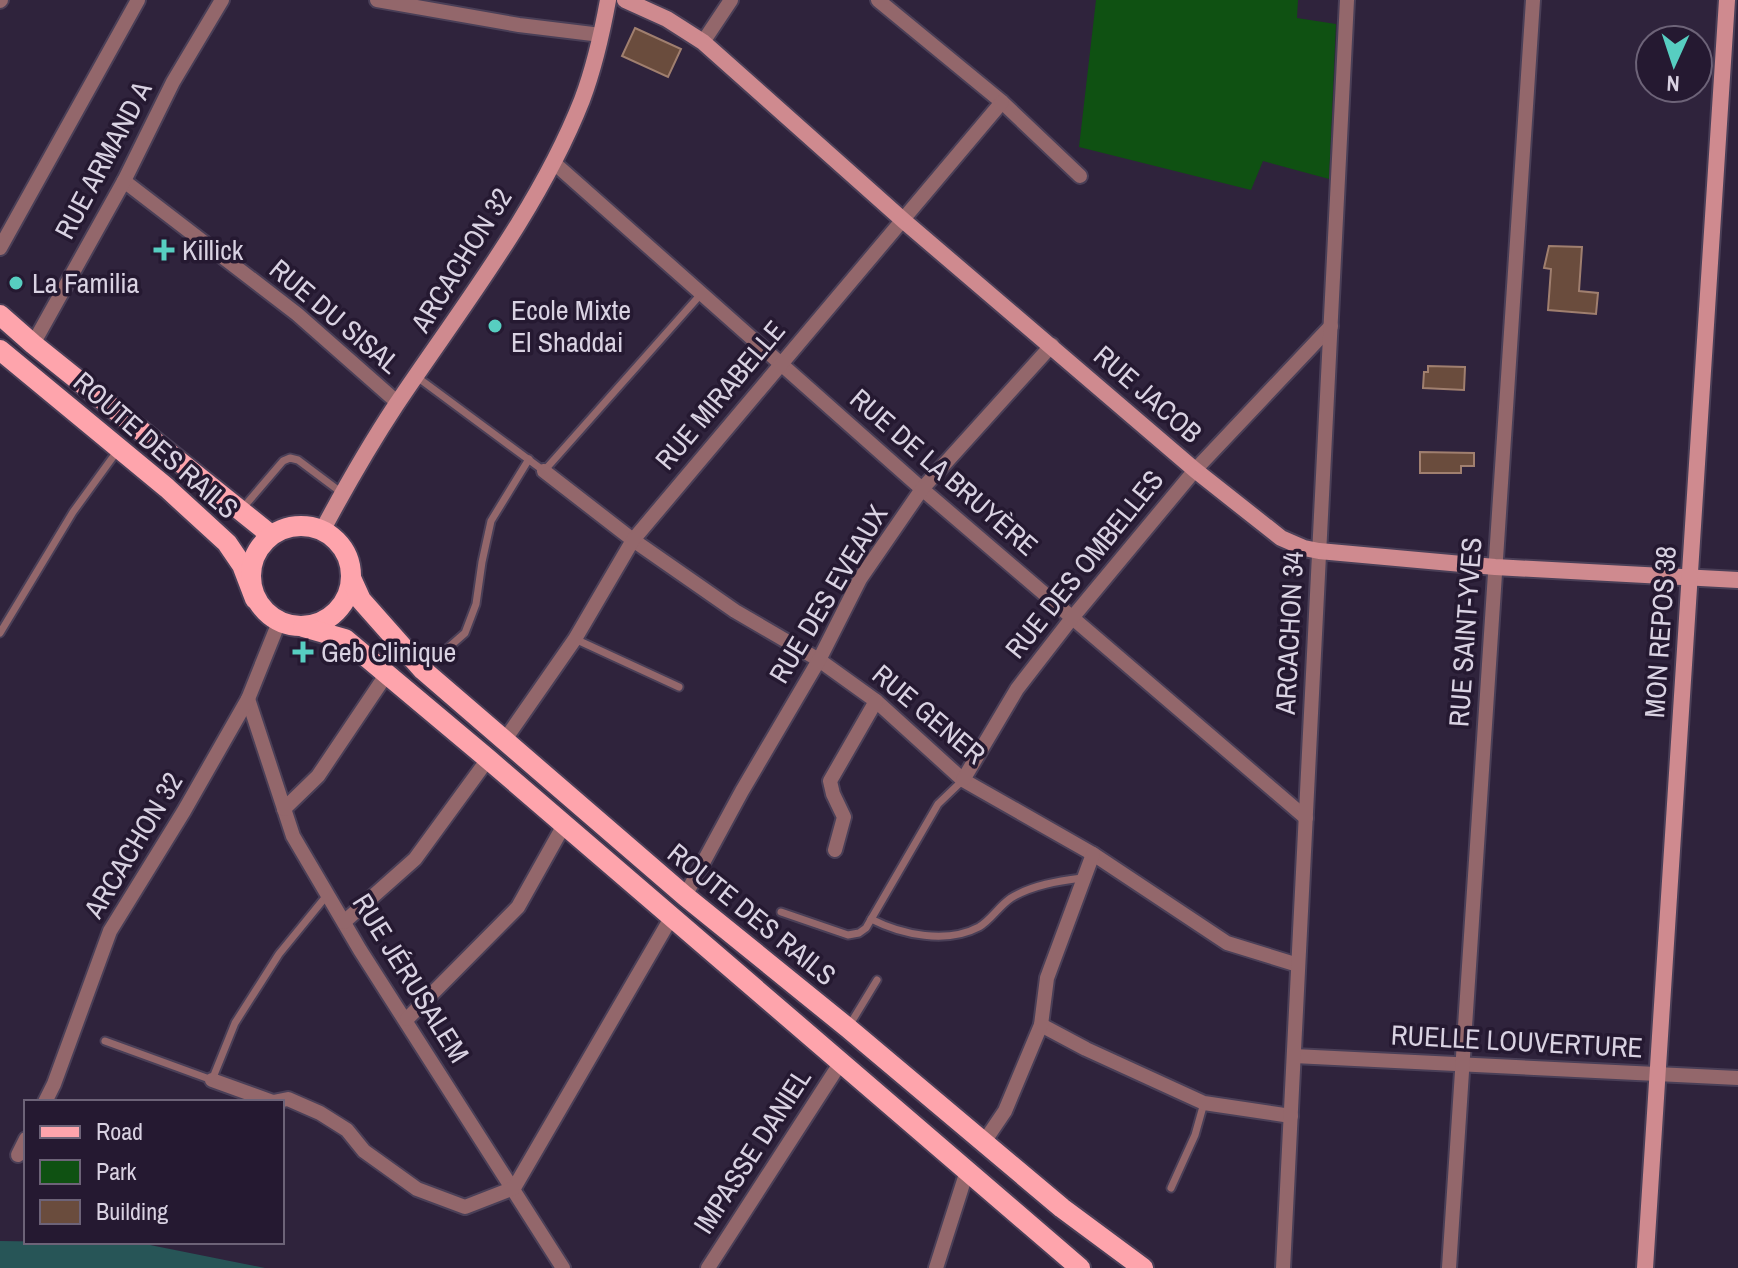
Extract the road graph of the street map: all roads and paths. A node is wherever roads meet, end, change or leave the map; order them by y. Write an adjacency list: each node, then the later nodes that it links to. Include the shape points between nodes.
1 (138, 0): 19 (street)
2 (222, 0): 17 (street, RUE ARMAND A, via 173,82)
3 (377, 0): 11 (street)
4 (608, 0): 11 (street, ARCACHON 32)
5 (625, 0): 12 (street, RUE JACOB)
6 (731, 0): 12 (street)
7 (878, 0): 14 (street)
8 (1347, 0): 22 (street, ARCACHON 34)
9 (1533, 0): 40 (street, RUE SAINT-YVES)
10 (1727, 0): 13 (street, MON REPOS 38)
11 (601, 35): 15 (street, ARCACHON 32, via 582,99)
12 (703, 42): 18 (street, RUE JACOB)
13 (1731, 44): 42 (street, MON REPOS 38)
14 (1002, 102): 16 (street); 18 (street, RUE MIRABELLE)
15 (553, 162): 20 (street, RUE DE LA BRUYÈRE); 27 (street, ARCACHON 32, via 486,276)
16 (1080, 176)
17 (124, 181): 23 (street, RUE ARMAND A); 28 (street, RUE DU SISAL, via 297,314)
18 (904, 221): 24 (street, RUE JACOB); 26 (street, RUE MIRABELLE)
19 (0, 248)
20 (702, 293): 26 (street, RUE DE LA BRUYÈRE); 32 (lane)
21 (0, 315): 23 (main road, ROUTE DES RAILS)
22 (1331, 326): 31 (street, RUE DES OMBELLES); 39 (street, ARCACHON 34)
23 (33, 344): 35 (main road, ROUTE DES RAILS)
24 (1052, 345): 31 (street, RUE JACOB); 33 (street, RUE DES EVEAUX)
25 (0, 350): 29 (main road, ROUTE DES RAILS)
26 (780, 363): 33 (street, RUE DE LA BRUYÈRE); 38 (street, RUE MIRABELLE)
27 (417, 377): 28 (street, ARCACHON 32); 30 (lane, RUE GENER)
28 (398, 403): 34 (street, ARCACHON 32)
29 (119, 447): 44 (main road, ROUTE DES RAILS, via 227,543); 48 (lane)
30 (529, 459): 32 (lane, RUE GENER); 51 (lane, via 491,521 476,604 465,633)
31 (1195, 470): 39 (street, RUE JACOB, via 1281,538); 45 (street, RUE DES OMBELLES)
32 (544, 471): 38 (street, RUE GENER)
33 (922, 489): 45 (street, RUE DE LA BRUYÈRE); 50 (street, RUE DES EVEAUX, via 860,579)
34 (342, 493): 35 (lane, via 290,458); 36 (street, ARCACHON 32)
35 (240, 511): 37 (main road, ROUTE DES RAILS)
36 (322, 531): 37 (main road, via 296,526); 41 (main road, via 344,550)
37 (271, 535): 44 (main road, via 250,571)
38 (633, 540): 49 (street, RUE MIRABELLE); 50 (street, RUE GENER, via 735,611)
39 (1319, 551): 40 (street, RUE JACOB); 60 (street, ARCACHON 34)
40 (1495, 567): 42 (street, RUE JACOB); 79 (street, RUE SAINT-YVES)
41 (351, 578): 47 (main road, via 348,593 331,617); 51 (main road, ROUTE DES RAILS, via 361,600)
42 (1690, 578): 43 (street, RUE JACOB); 80 (street, MON REPOS 38)
43 (1738, 580)
44 (255, 599): 46 (main road)
45 (1072, 618): 58 (street, RUE DES OMBELLES, via 1017,689); 60 (street, RUE DE LA BRUYÈRE)
46 (279, 622): 47 (main road); 54 (street, ARCACHON 32)
47 (303, 627): 52 (main road, ROUTE DES RAILS, via 345,639)
48 (0, 633)
49 (575, 639): 53 (lane); 56 (street, RUE MIRABELLE)
50 (819, 660): 55 (street, RUE GENER); 66 (street, RUE DES EVEAUX)
51 (423, 670): 56 (main road, ROUTE DES RAILS)
52 (386, 675): 57 (main road, ROUTE DES RAILS); 59 (street, via 318,776)
53 (679, 687)
54 (248, 699): 59 (street, RUE JÉRUSALEM); 83 (street, ARCACHON 32, via 110,931)
55 (876, 701): 58 (street, RUE GENER); 62 (street, via 830,781 844,817)
56 (504, 741): 66 (main road, ROUTE DES RAILS)
57 (488, 759): 61 (main road, ROUTE DES RAILS); 70 (street, via 415,859)
58 (963, 780): 63 (street, RUE GENER); 69 (lane, via 938,804)
59 (284, 809): 65 (street, RUE JÉRUSALEM, via 293,836)
60 (1306, 818): 71 (street, ARCACHON 34)
61 (564, 825): 68 (main road, ROUTE DES RAILS); 73 (street, via 518,907)
62 (835, 850)
63 (1093, 854): 64 (street); 71 (street, RUE GENER, via 1227,943)
64 (1082, 878): 69 (lane, via 1013,897 982,925 953,935 904,932); 74 (street, via 1047,978)
65 (328, 894): 70 (street, RUE JÉRUSALEM); 82 (lane, via 279,954 235,1023)
66 (685, 896): 75 (main road, ROUTE DES RAILS)
67 (781, 912): 69 (lane, via 848,935 859,933)
68 (671, 918): 78 (main road, ROUTE DES RAILS); 92 (street)
69 (871, 919)
70 (344, 922): 73 (street, RUE JÉRUSALEM)
71 (1298, 965): 77 (street, ARCACHON 34)
72 (877, 980): 75 (lane)
73 (407, 1019): 92 (street, RUE JÉRUSALEM)
74 (1041, 1025): 86 (street); 88 (street, via 1005,1111)
75 (848, 1028): 88 (main road, ROUTE DES RAILS)
76 (105, 1041): 82 (lane)
77 (1294, 1056): 79 (street, RUELLE LOUVERTURE); 87 (street, ARCACHON 34)
78 (841, 1062): 91 (main road, ROUTE DES RAILS); 96 (street, IMPASSE DANIEL)
79 (1462, 1064): 80 (street, RUELLE LOUVERTURE); 101 (street, RUE SAINT-YVES)
80 (1659, 1074): 81 (street, RUELLE LOUVERTURE); 102 (street, MON REPOS 38)
81 (1738, 1078)
82 (212, 1080): 84 (street)
83 (46, 1100)
84 (267, 1100)
85 (283, 1100): 92 (street, via 347,1130 364,1151 417,1189 465,1207)
86 (1204, 1103): 87 (street); 93 (lane)
87 (1291, 1116): 100 (street, ARCACHON 34)
88 (984, 1142): 99 (main road, ROUTE DES RAILS)
89 (24, 1143): 90 (street)
90 (18, 1155)
91 (967, 1171): 94 (main road, ROUTE DES RAILS); 97 (street)
92 (514, 1188): 95 (street, RUE JÉRUSALEM)
93 (1171, 1188)
94 (1058, 1261): 98 (main road, ROUTE DES RAILS)
95 (563, 1268)
96 (708, 1268)
97 (936, 1268)
98 (1080, 1268)
99 (1143, 1268)
100 (1283, 1268)
101 (1449, 1268)
102 (1645, 1268)

